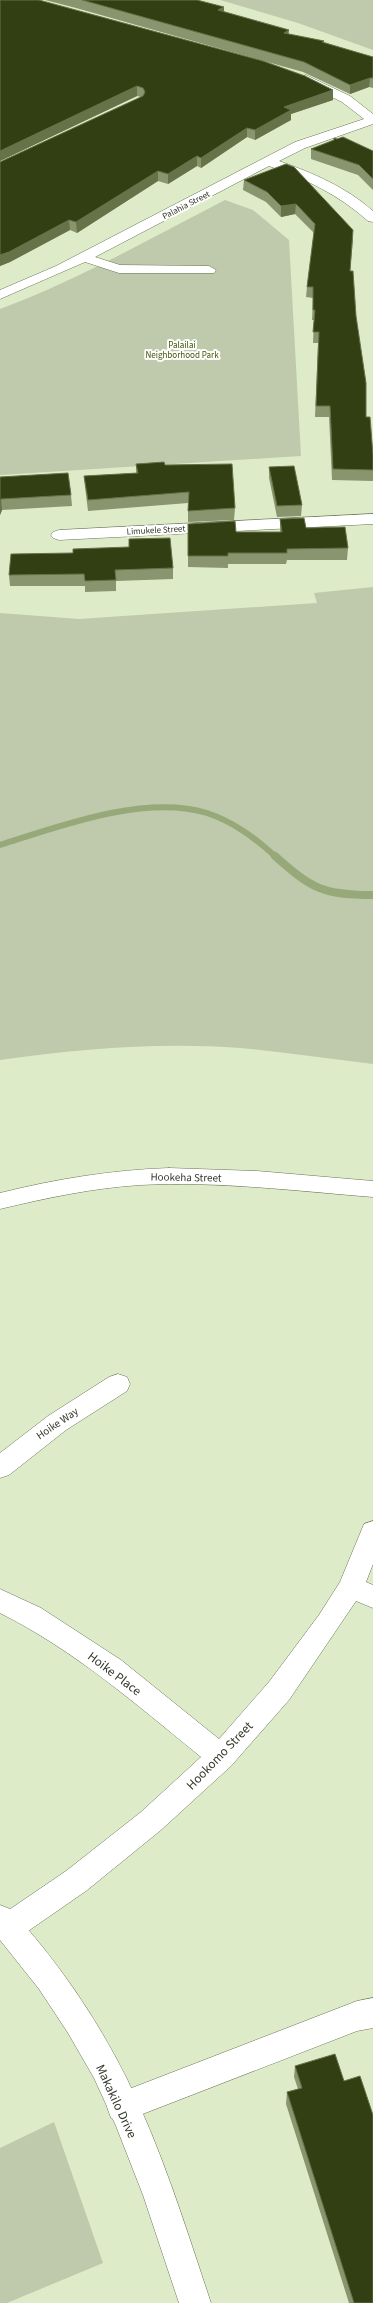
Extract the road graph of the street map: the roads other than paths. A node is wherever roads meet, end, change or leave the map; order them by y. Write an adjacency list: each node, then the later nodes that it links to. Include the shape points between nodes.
1 (293, 74): 2 (street, via 332,90)
2 (373, 120): 3 (street, Palahia Street, via 300,145)
3 (269, 162): 4 (street, via 330,185 361,206); 5 (street, Palahia Street)
4 (373, 218)
5 (83, 257): 6 (street, via 119,269); 7 (street, Palahia Street)
6 (209, 270)
7 (0, 295)
8 (373, 519): 9 (street, Limukele Street)
9 (59, 535)
10 (373, 1189): 11 (street, Hookeha Street, via 205,1177 140,1177 90,1182)
11 (0, 1201)
12 (118, 1384): 13 (street, Hoike Way, via 29,1442)
13 (0, 1468)
14 (373, 1532): 15 (street, Hookomo Street)
15 (362, 1592): 17 (street, Hookomo Street)
16 (0, 1600): 17 (street, Hoike Place, via 32,1616 112,1668)
17 (221, 1757): 18 (street, Hookomo Street, via 151,1821 76,1881)
18 (4, 1924): 20 (street, Makakilo Drive, via 71,2011 116,2090)
19 (373, 2013): 20 (street, via 357,2016)
20 (122, 2107): 21 (street, Makakilo Drive, via 152,2179)
21 (195, 2303)

